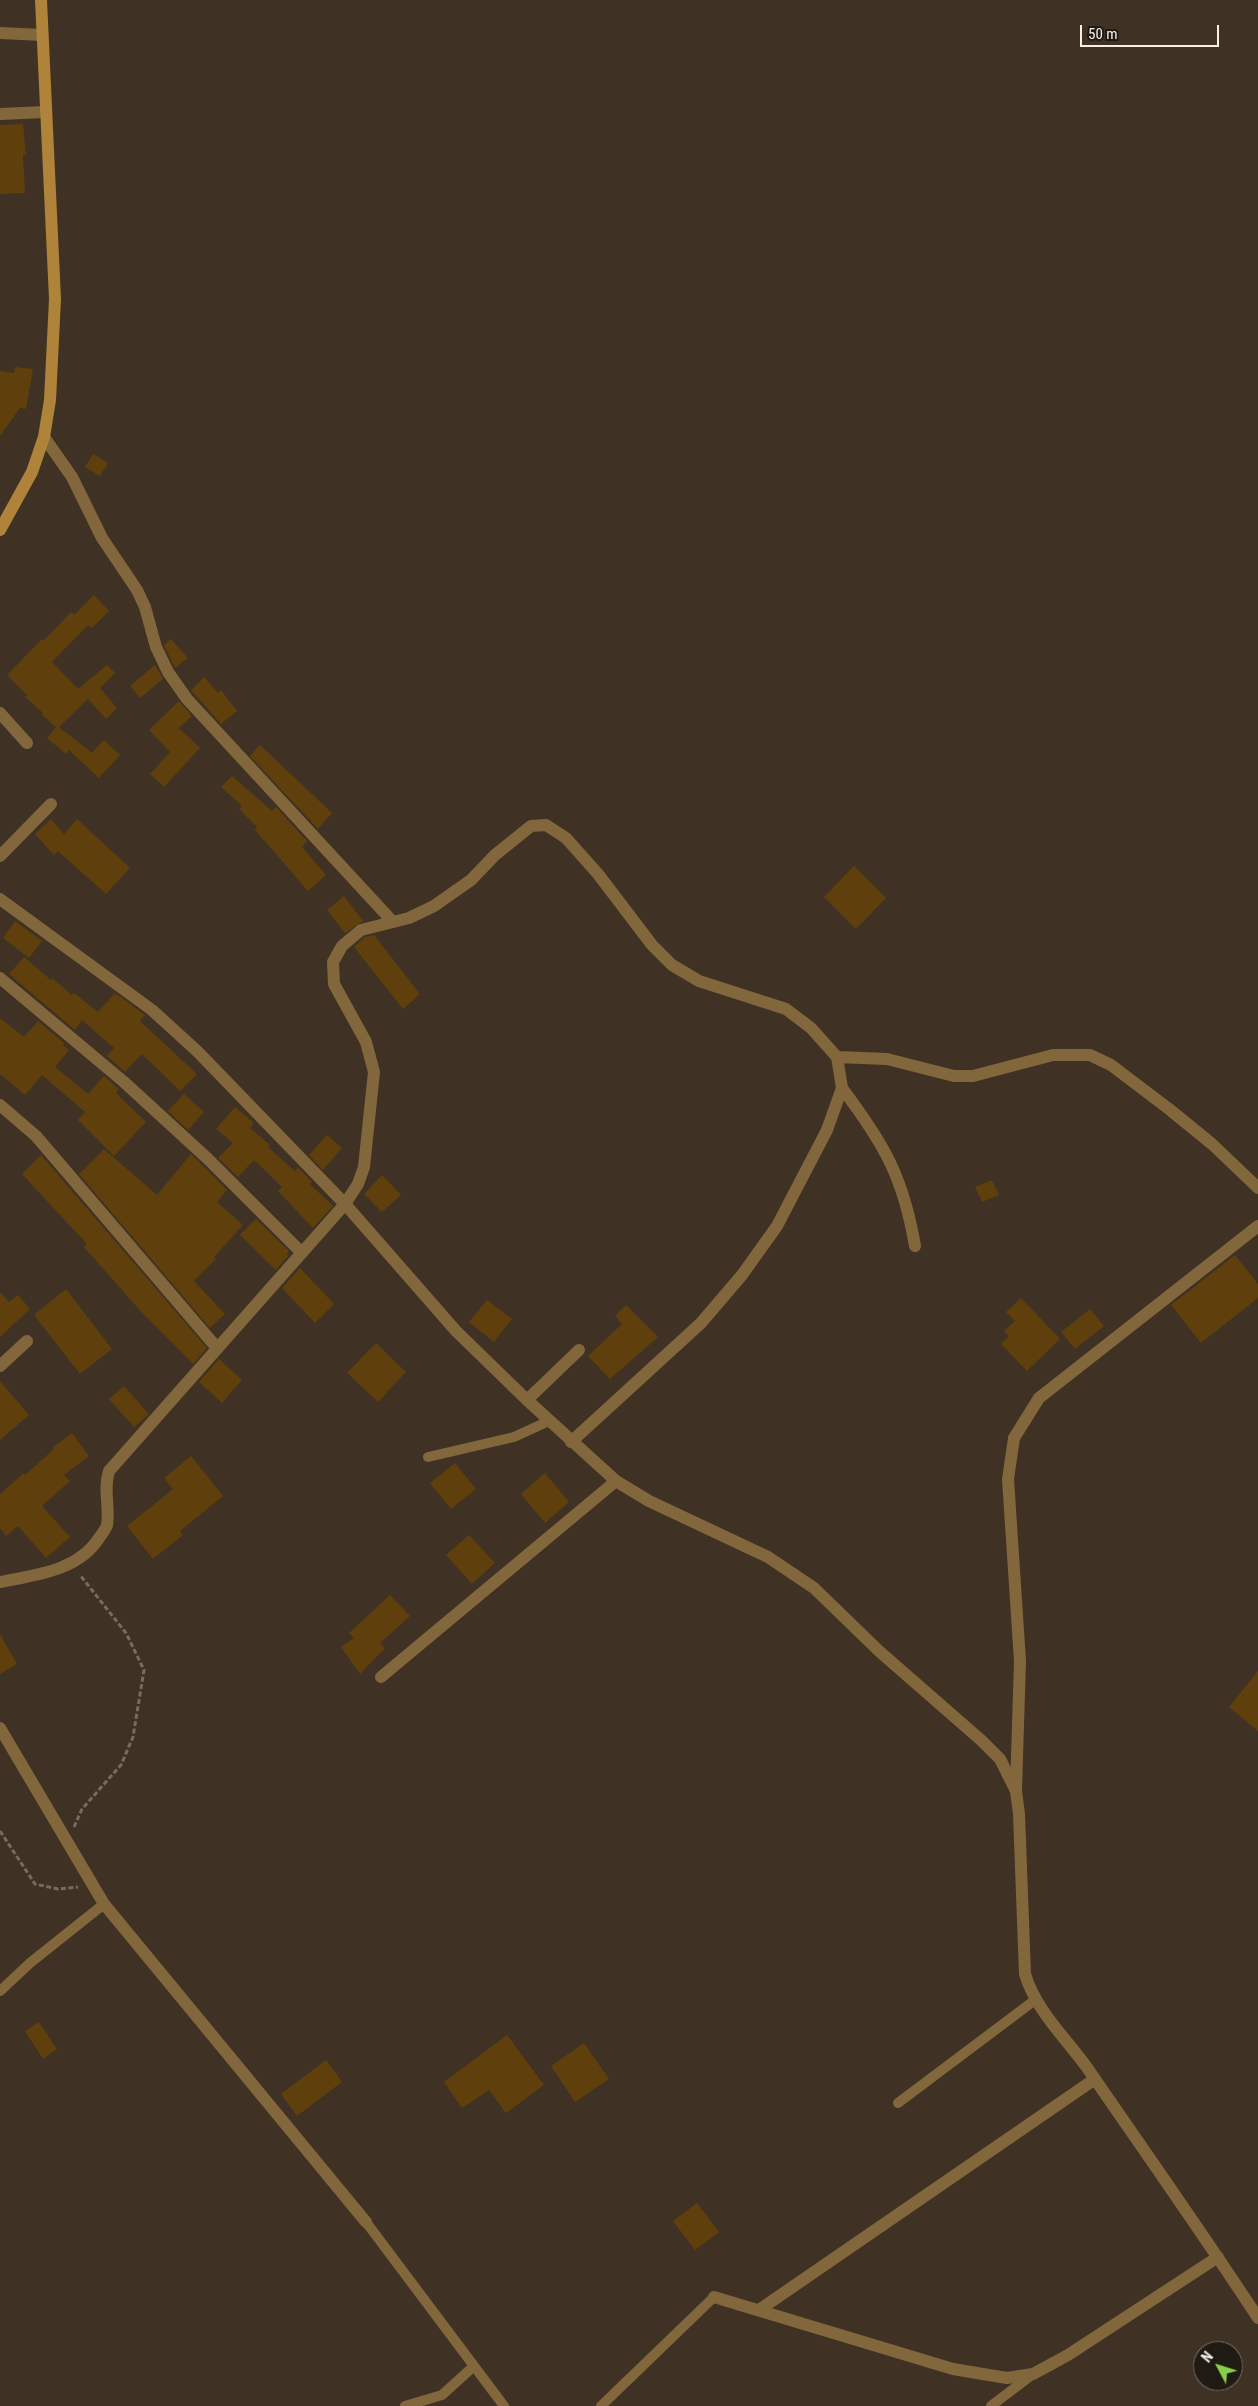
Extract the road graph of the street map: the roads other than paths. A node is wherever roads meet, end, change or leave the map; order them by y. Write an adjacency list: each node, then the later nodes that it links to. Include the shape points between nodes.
1 (41, 0): 3 (street)
2 (0, 33): 3 (street)
3 (42, 35): 4 (street)
4 (45, 112): 5 (street); 6 (street, via 55,299 50,400)
5 (0, 114)
6 (44, 437): 7 (street, via 32,472); 13 (street, via 72,478 102,538 137,590 145,606 156,648 187,699)
7 (0, 530)
8 (0, 713): 9 (street)
9 (26, 742)
10 (51, 804): 11 (street)
11 (0, 856)
12 (0, 899): 19 (street, via 152,1010 254,1107)
13 (393, 922): 15 (street, via 434,906 471,880 518,835 531,826 546,824 566,838 652,945 672,965 699,981 786,1010 811,1028); 19 (street, via 361,930 342,946 333,962 334,984 366,1042 374,1072 364,1167 358,1184)
14 (0, 978): 22 (street, via 131,1089)
15 (837, 1057): 16 (street); 18 (street, via 887,1059 954,1076 974,1076 1053,1055 1090,1055 1118,1070 1169,1109)
16 (842, 1088): 21 (street, via 881,1142 894,1169 908,1209); 29 (street, via 827,1130 778,1226 742,1275 701,1323)
17 (0, 1105): 24 (street, via 36,1136)
18 (1258, 1188)
19 (344, 1204): 22 (street); 27 (street, via 456,1330)
20 (1258, 1226): 35 (street, via 1039,1398 1014,1438 1008,1478 1020,1661)
21 (915, 1246)
22 (302, 1252): 24 (street)
23 (27, 1341): 26 (street)
24 (217, 1348): 32 (street, via 109,1472 105,1485 107,1526 95,1545 60,1569)
25 (579, 1350): 27 (street)
26 (0, 1366)
27 (527, 1400): 28 (street)
28 (549, 1421): 29 (street); 30 (lane, via 514,1437)
29 (571, 1442): 31 (street)
30 (428, 1456)
31 (616, 1481): 33 (street); 35 (street, via 649,1501 768,1556 814,1588 879,1651 982,1740 1000,1759)
32 (0, 1582)
33 (381, 1677)
34 (0, 1728): 36 (street)
35 (1016, 1791): 38 (street, via 1020,1814 1025,1974)
36 (104, 1904): 37 (lane); 41 (street)
37 (0, 1991)
38 (1035, 2000): 39 (street); 40 (lane)
39 (1095, 2079): 42 (street); 44 (street)
40 (898, 2104)
41 (366, 2222): 46 (lane)
42 (1218, 2257): 45 (street); 47 (street, via 1068,2355)
43 (714, 2297): 44 (street); 50 (lane)
44 (759, 2310): 47 (street, via 953,2369 1007,2378)
45 (1258, 2318)
46 (474, 2366): 48 (lane, via 442,2395); 49 (lane)
47 (1033, 2374): 51 (lane)
48 (405, 2406)
49 (504, 2406)
50 (602, 2406)
51 (991, 2406)

